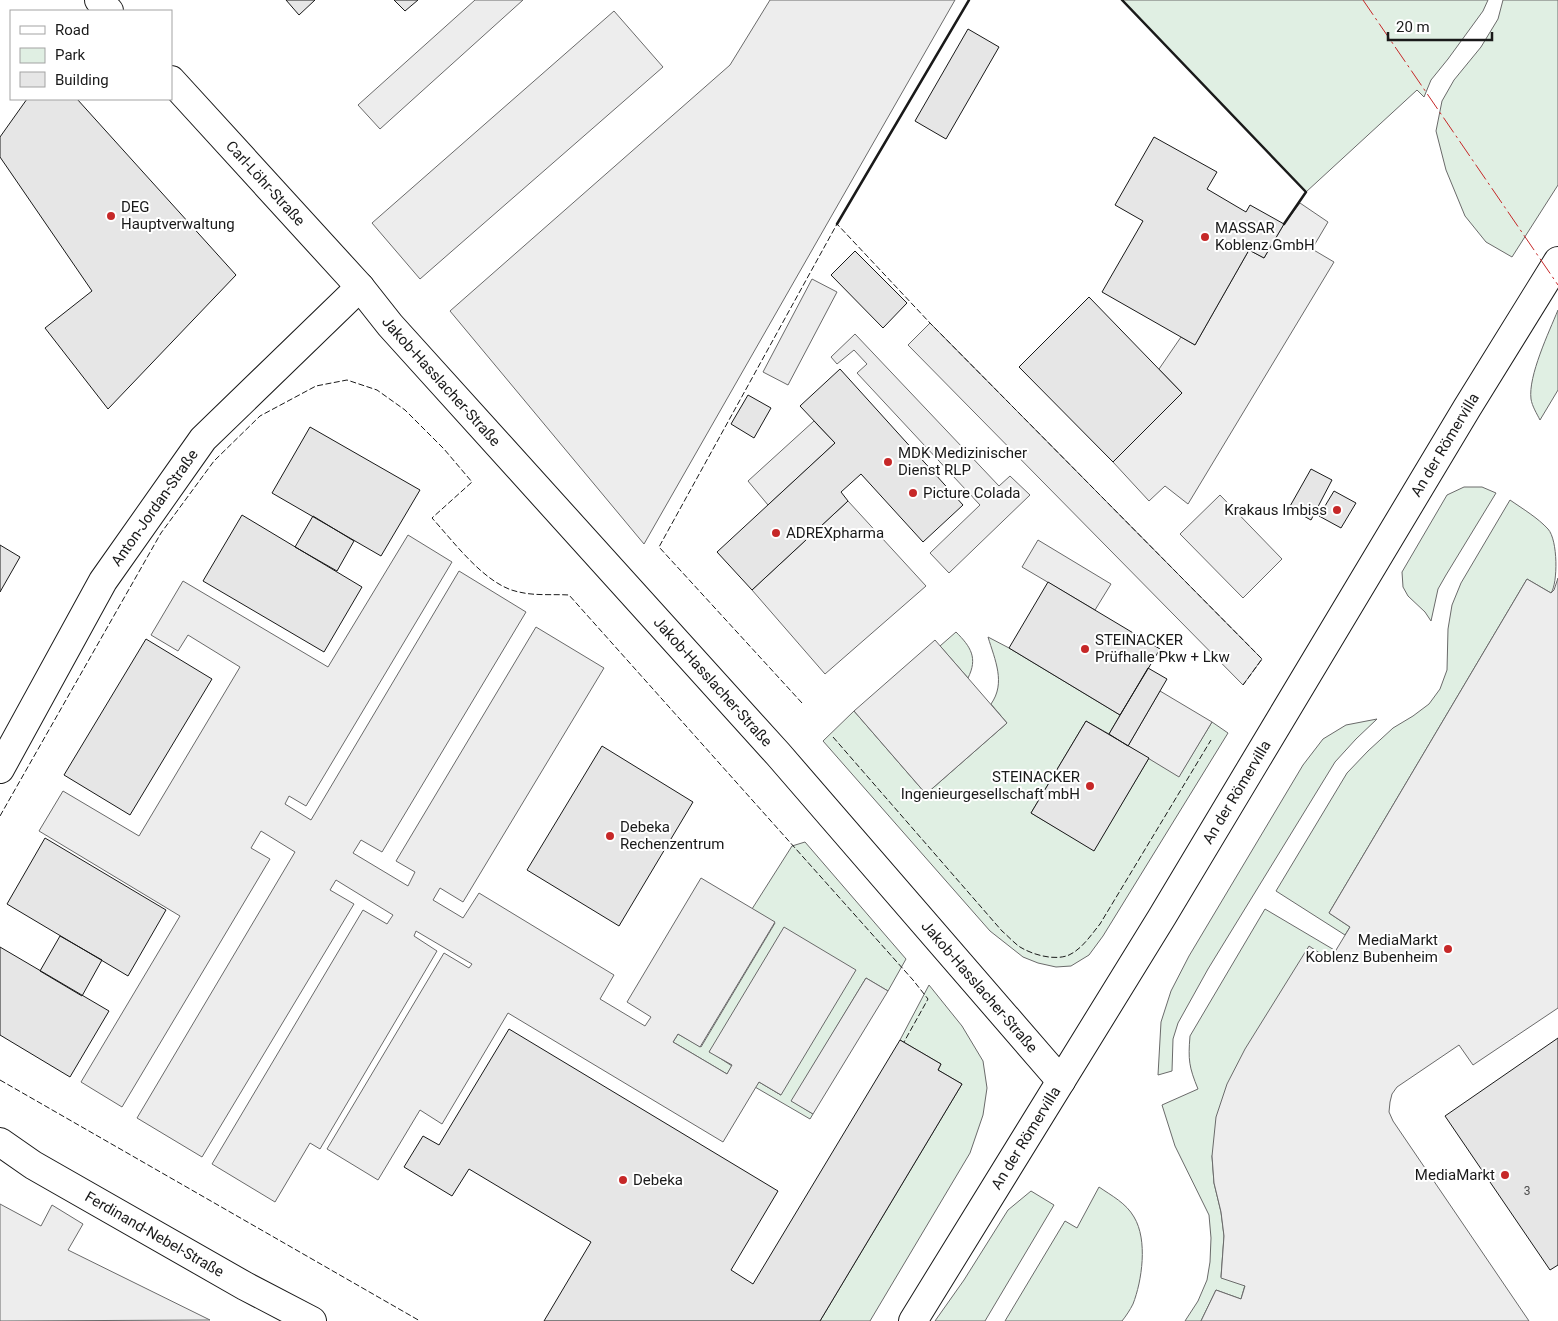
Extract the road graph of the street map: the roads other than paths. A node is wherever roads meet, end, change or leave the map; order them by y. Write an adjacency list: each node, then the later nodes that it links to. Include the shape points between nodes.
1 (98, 0): 2 (street)
2 (108, 10)
3 (172, 81): 5 (street, Carl-Löhr-Straße)
4 (1558, 261): 7 (street, An der Römervilla)
5 (360, 287): 6 (street, Anton-Jordan-Straße, via 203,438 103,581); 7 (street, Jakob-Hasslacher-Straße, via 390,325 778,754)
6 (0, 769)
7 (1061, 1081): 10 (street, An der Römervilla)
8 (0, 1142): 9 (street, Ferdinand-Nebel-Straße, via 33,1165)
9 (312, 1321)
10 (912, 1321)

